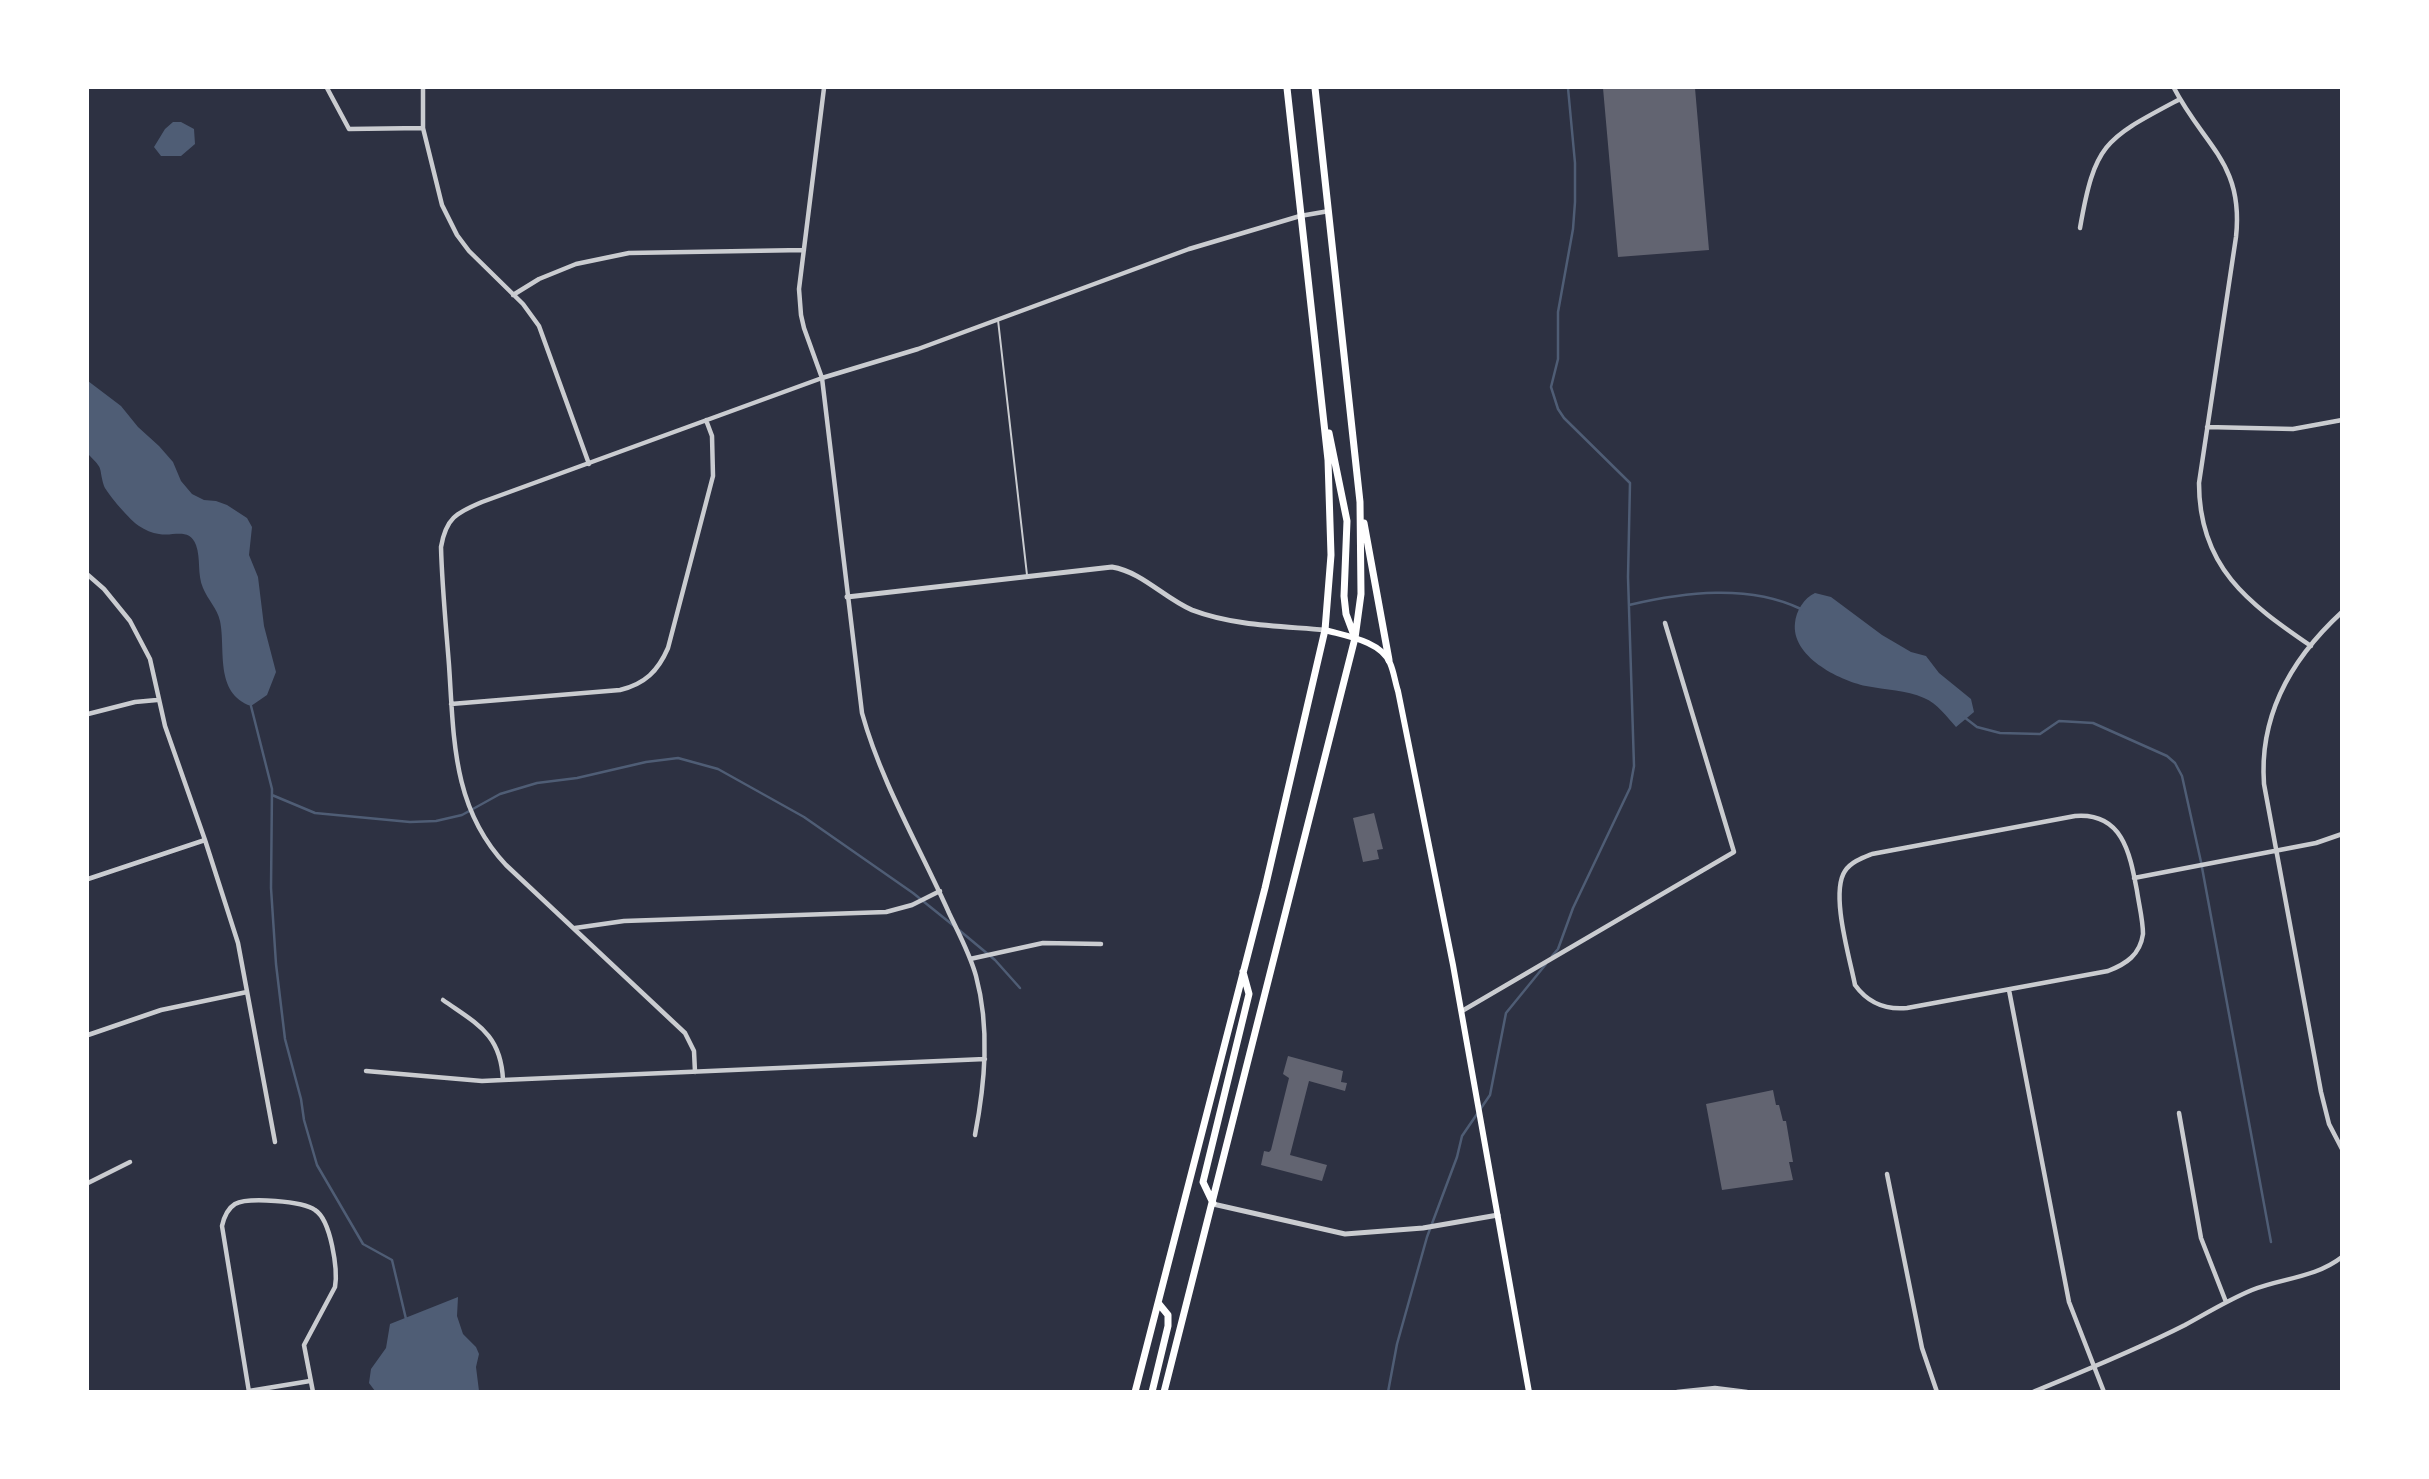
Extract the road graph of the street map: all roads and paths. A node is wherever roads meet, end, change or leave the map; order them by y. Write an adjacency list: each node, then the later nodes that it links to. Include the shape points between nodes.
1 (327, 88): 8 (street, via 349,130)
2 (423, 88): 8 (street)
3 (824, 88): 12 (street)
4 (1287, 88): 10 (main road)
5 (1315, 88): 9 (main road)
6 (2174, 88): 7 (street)
7 (2180, 99): 11 (street, via 2120,132 2102,152 2090,176); 19 (street, via 2219,154 2237,211)
8 (424, 128): 13 (street, via 436,186 450,223 469,251)
9 (1329, 211): 10 (street); 21 (main road)
10 (1300, 216): 14 (street, via 1189,249); 16 (main road)
11 (2080, 228)
12 (804, 250): 13 (street, via 629,253 557,271); 15 (street, via 801,315)
13 (513, 295): 20 (street, via 539,326)
14 (998, 318): 15 (street); 23 (lane)
15 (822, 379): 17 (street); 24 (street)
16 (1321, 398): 27 (main road, via 1331,555); 28 (main road, via 1347,521 1344,596)
17 (706, 420): 20 (street); 32 (street, via 712,436 713,476 668,648 655,671 645,681 620,690)
18 (2342, 420): 19 (street, via 2293,429)
19 (2207, 427): 29 (street, via 2199,496 2213,548 2229,578 2251,603)
20 (589, 464): 32 (street, via 482,502 448,523 441,547)
21 (1360, 502): 28 (main road, via 1362,594); 30 (main road)
22 (88, 575): 31 (street, via 130,621 144,645)
23 (1027, 576): 24 (street); 27 (street, via 1118,569 1208,615)
24 (847, 597): 39 (street, via 867,733)
25 (2342, 612): 29 (street)
26 (1665, 623): 47 (street, via 1734,852)
27 (1325, 630): 28 (main road); 43 (main road)
28 (1355, 638): 30 (main road); 60 (main road)
29 (2311, 646): 36 (street, via 2274,705 2265,737 2262,764)
30 (1389, 660): 47 (main road)
31 (157, 700): 33 (street); 35 (street)
32 (451, 704): 40 (street, via 458,771 474,822 506,865)
33 (88, 714)
34 (2342, 834): 36 (street)
35 (205, 840): 38 (street); 45 (street, via 234,930)
36 (2276, 851): 37 (street); 56 (street, via 2321,1091 2329,1124)
37 (2134, 878): 44 (street, via 2143,934 2132,958 2108,971); 44 (street, via 2128,849 2118,832 2102,820 2082,816 1872,854 1844,872 1838,897 1855,985 1869,1000 1901,1009)
38 (88, 880)
39 (940, 891): 40 (street, via 886,912 624,921); 42 (street)
40 (575, 928): 51 (street, via 689,1038)
41 (1101, 944): 42 (street, via 1043,943)
42 (971, 959): 49 (street, via 982,1005)
43 (1243, 971): 60 (main road, via 1249,994 1203,1182); 64 (main road)
44 (2009, 990): 65 (street, via 2068,1302)
45 (247, 992): 48 (street, via 161,1010); 55 (street)
46 (443, 1000): 52 (street, via 490,1034 499,1052)
47 (1462, 1011): 61 (main road)
48 (88, 1035)
49 (985, 1059): 51 (street); 54 (street)
50 (366, 1071): 52 (street)
51 (695, 1072): 52 (street)
52 (503, 1080)
53 (2179, 1113): 63 (street, via 2201,1237)
54 (975, 1135)
55 (275, 1142)
56 (2342, 1149)
57 (130, 1162): 59 (street)
58 (1887, 1174): 75 (street, via 1922,1348)
59 (88, 1183)
60 (1213, 1204): 61 (street, via 1345,1234 1423,1228); 71 (main road)
61 (1498, 1215): 72 (main road)
62 (2342, 1257): 63 (street, via 2308,1275)
63 (2225, 1302): 65 (street)
64 (1159, 1304): 69 (main road); 70 (main road, via 1168,1315 1168,1326)
65 (2094, 1367): 76 (street); 77 (street)
66 (310, 1381): 67 (street); 67 (street, via 304,1345 337,1276 326,1227 315,1209 297,1203 237,1203 225,1214 222,1226); 68 (street)
67 (249, 1391)
68 (313, 1391)
69 (1135, 1391)
70 (1152, 1391)
71 (1164, 1391)
72 (1529, 1391)
73 (1677, 1391): 74 (street)
74 (1747, 1391)
75 (1937, 1391)
76 (2033, 1391)
77 (2104, 1391)

